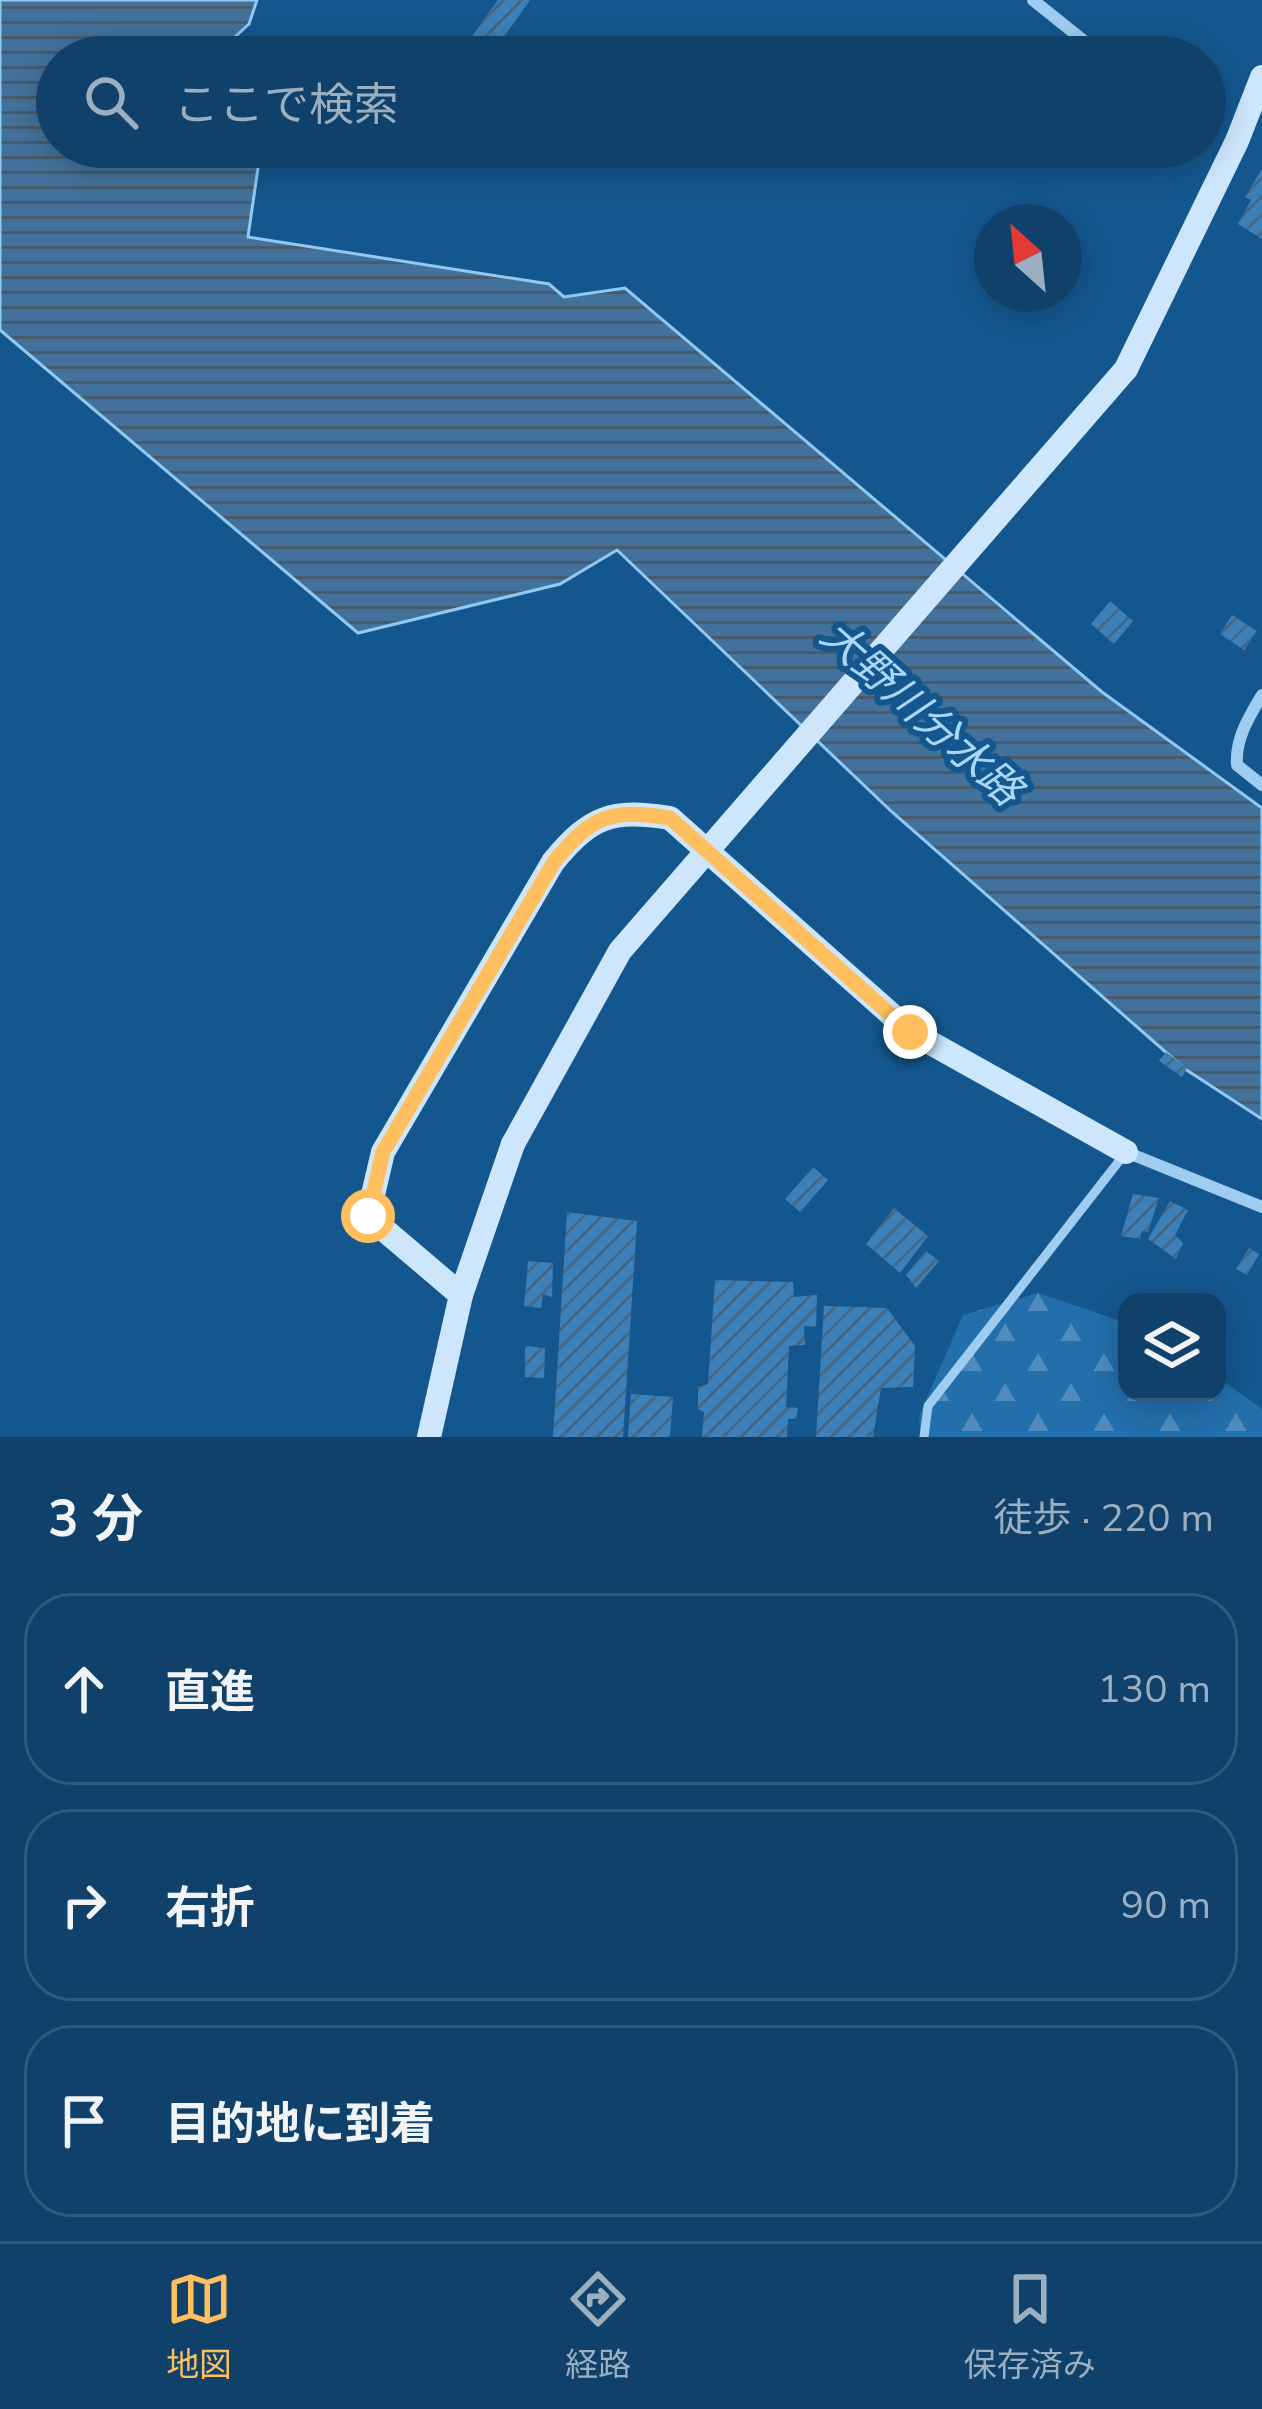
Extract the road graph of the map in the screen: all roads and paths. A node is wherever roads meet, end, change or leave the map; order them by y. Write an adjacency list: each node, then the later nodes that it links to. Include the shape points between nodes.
1 (1034, 0): 2 (street)
2 (1078, 36)
3 (1262, 77): 4 (street, bridge)
4 (1226, 165)
5 (1225, 168): 10 (street, bridge, via 1126,369 620,951 513,1144)
6 (1262, 695): 7 (street, via 1236,750 1237,765)
7 (1262, 785)
8 (1126, 1152): 9 (street); 10 (street, via 910,1032 670,818 626,811 581,828 554,862 383,1152 368,1216); 12 (lane, via 928,1406)
9 (1262, 1207)
10 (461, 1295): 11 (street)
11 (429, 1437)
12 (924, 1437)

